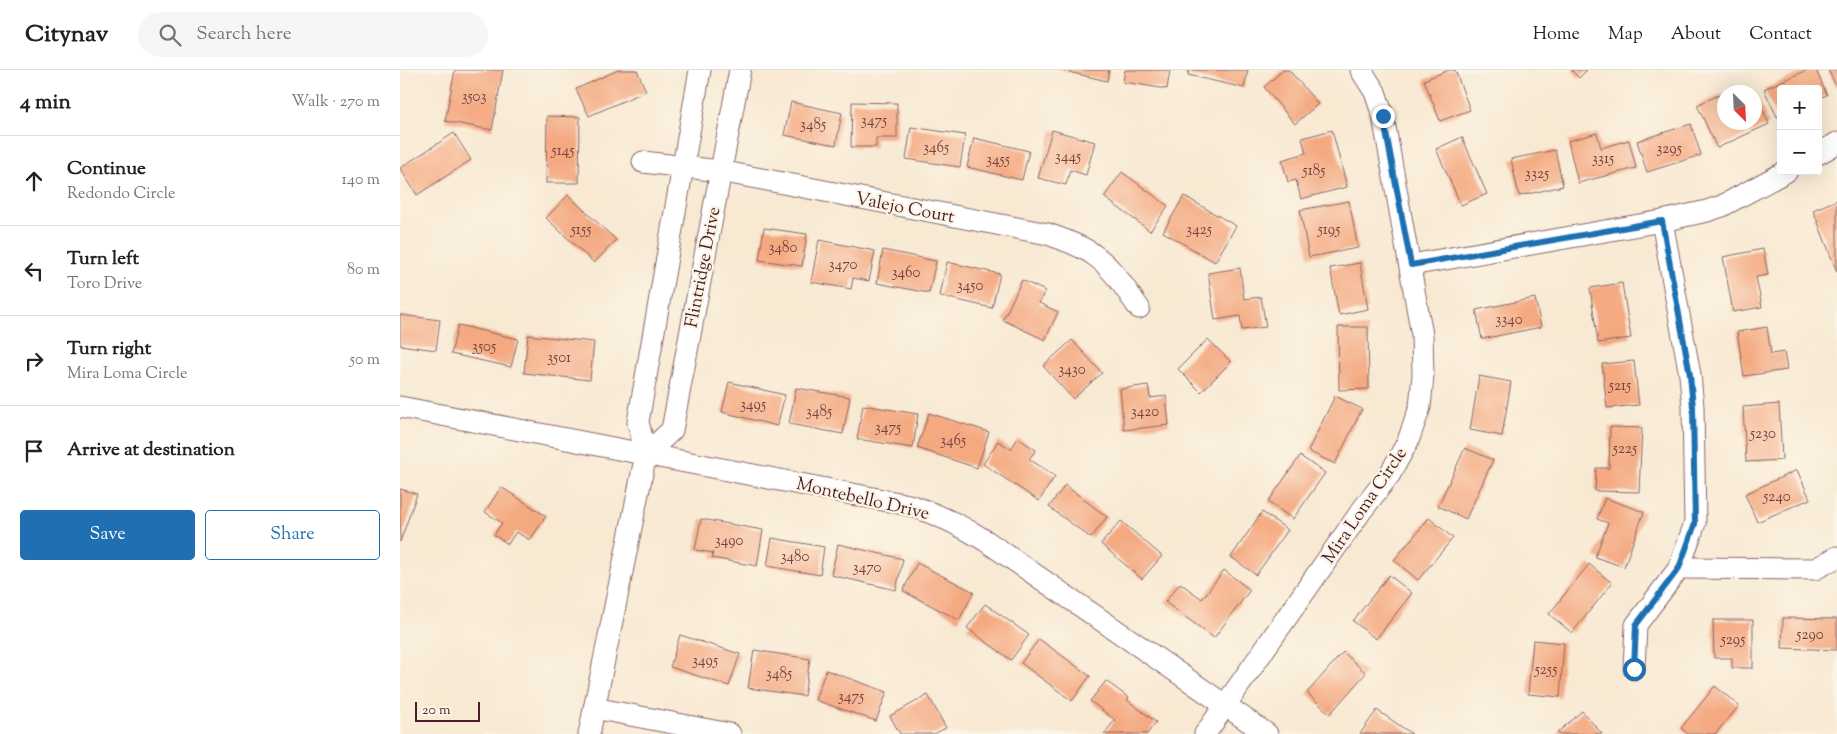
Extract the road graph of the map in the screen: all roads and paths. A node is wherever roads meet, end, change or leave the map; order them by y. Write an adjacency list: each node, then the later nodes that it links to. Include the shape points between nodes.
1 (700, 70): 7 (street, Flintridge Drive)
2 (740, 70): 8 (street, Flintridge Drive)
3 (1361, 70): 11 (street, Mira Loma Circle, via 1375,92 1383,116)
4 (1837, 144): 5 (street)
5 (1822, 152)
6 (643, 162): 7 (street, Valejo Court)
7 (683, 166): 8 (street, Valejo Court); 14 (street, Flintridge Drive, via 638,422)
8 (720, 171): 12 (street, Valejo Court, via 1048,234 1094,255 1112,271); 14 (street, Flintridge Drive, via 672,430)
9 (1780, 175): 10 (street, via 1722,206)
10 (1662, 221): 11 (street); 16 (street, via 1693,407 1695,524)
11 (1411, 265): 18 (street, Mira Loma Circle, via 1422,334 1423,375 1420,407 1408,441 1390,474)
12 (1139, 308)
13 (400, 407): 14 (street, Montebello Drive)
14 (646, 454): 18 (street, Montebello Drive, via 909,505 938,514 986,541); 19 (street, Flintridge Drive)
15 (1837, 557): 16 (street, via 1815,569)
16 (1679, 568): 17 (street, via 1636,625)
17 (1634, 669)
18 (1225, 704): 22 (street, Mira Loma Circle); 23 (street, Montebello Drive)
19 (594, 708): 20 (street, Flintridge Drive); 21 (street)
20 (589, 734)
21 (730, 734)
22 (1205, 734)
23 (1267, 734)

